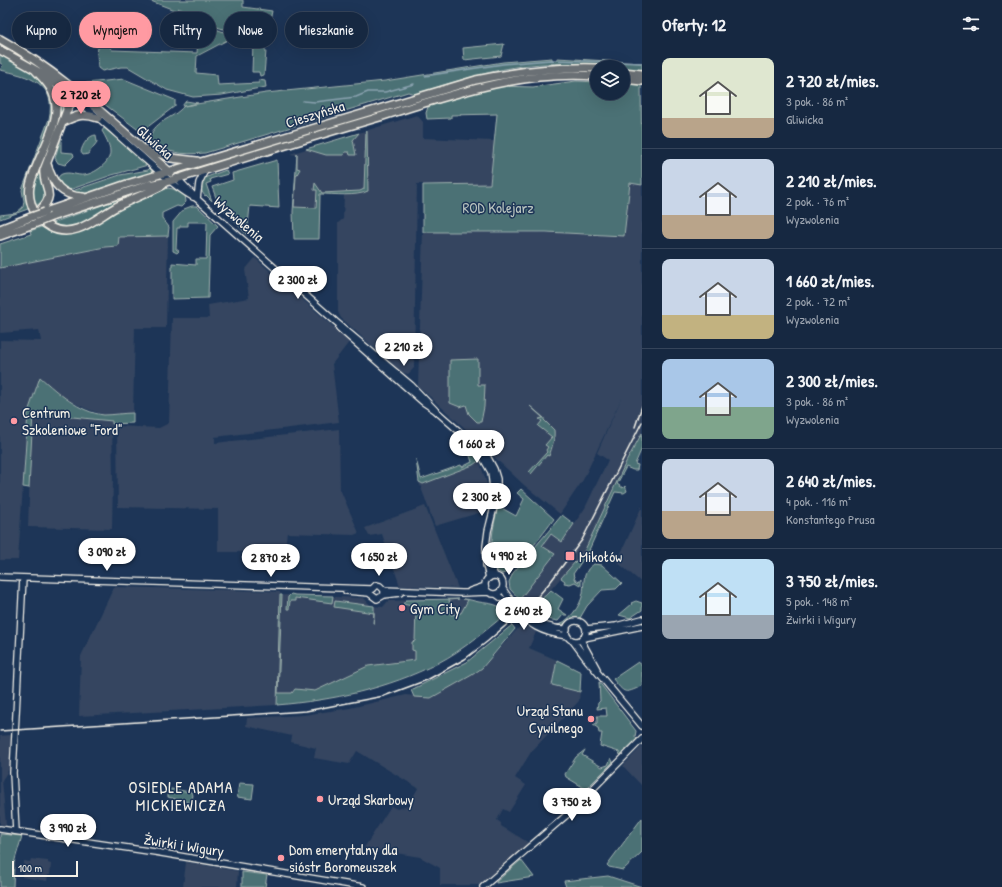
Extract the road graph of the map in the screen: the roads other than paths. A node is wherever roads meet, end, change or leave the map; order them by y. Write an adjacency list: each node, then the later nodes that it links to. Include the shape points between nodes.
1 (0, 39): 11 (main road, Gliwicka, via 39,63)
2 (0, 50): 4 (main road, Gliwicka)
3 (590, 68): 18 (main road, Cieszyńska, via 549,68 489,77)
4 (36, 71): 10 (main road, Gliwicka); 22 (main road, via 51,88 56,102 55,117 29,195 31,206 46,225 55,230 78,229 116,207)
5 (630, 73): 6 (main road)
6 (642, 74)
7 (590, 76): 20 (main road, Cieszyńska, via 556,75 498,82)
8 (630, 80): 9 (main road)
9 (642, 81)
10 (60, 86): 12 (street, Gliwicka); 14 (main road)
11 (75, 90): 12 (main road); 13 (main road, Gliwicka)
12 (76, 98): 13 (main road); 14 (main road); 15 (street, Gliwicka); 16 (main road)
13 (88, 100): 17 (main road, Gliwicka)
14 (67, 110): 16 (main road)
15 (98, 118): 16 (main road, via 82,114); 21 (street, Gliwicka)
16 (64, 120): 19 (main road)
17 (140, 146): 18 (main road, via 171,158); 21 (main road, Gliwicka)
18 (205, 161): 21 (main road, Cieszyńska)
19 (47, 164): 23 (main road, via 51,178 61,190); 25 (main road, via 44,175 49,195)
20 (205, 170): 22 (main road, Cieszyńska); 24 (street, via 199,182)
21 (165, 173): 22 (main road, Gliwicka); 23 (main road, Cieszyńska)
22 (174, 180): 24 (street, Wyzwolenia, via 183,192); 26 (main road, Cieszyńska, bridge, via 51,217)
23 (86, 197): 25 (main road, Cieszyńska)
24 (197, 199): 30 (street, Wyzwolenia, via 411,385 489,459 494,469 497,490 487,535 487,558)
25 (43, 211): 26 (main road, Cieszyńska, bridge)
26 (32, 220): 27 (main road); 28 (main road)
27 (0, 229)
28 (0, 236)
29 (0, 577): 31 (street)
30 (492, 577): 32 (street); 33 (street, Wyzwolenia, via 502,581)
31 (23, 578): 34 (street); 48 (street, via 13,773)
32 (487, 589): 35 (street, via 462,593); 36 (street)
33 (503, 589): 36 (street); 39 (street, Wyzwolenia, via 509,598 539,624 552,629)
34 (372, 592): 35 (street, via 378,585); 35 (street, via 377,599)
35 (384, 592)
36 (496, 594): 41 (street, via 531,625 543,631)
37 (642, 619): 40 (street, via 616,626)
38 (642, 626): 42 (street)
39 (567, 629): 40 (street, via 570,624 578,621); 41 (street)
40 (586, 629): 42 (street)
41 (567, 636): 43 (street)
42 (583, 639): 43 (street); 44 (street)
43 (573, 641): 44 (street)
44 (598, 671): 45 (street)
45 (642, 726)
46 (642, 739): 50 (street, via 565,816)
47 (0, 829): 48 (street, Żwirki i Wigury)
48 (16, 831): 49 (street, Żwirki i Wigury)
49 (363, 887)
50 (483, 887)

